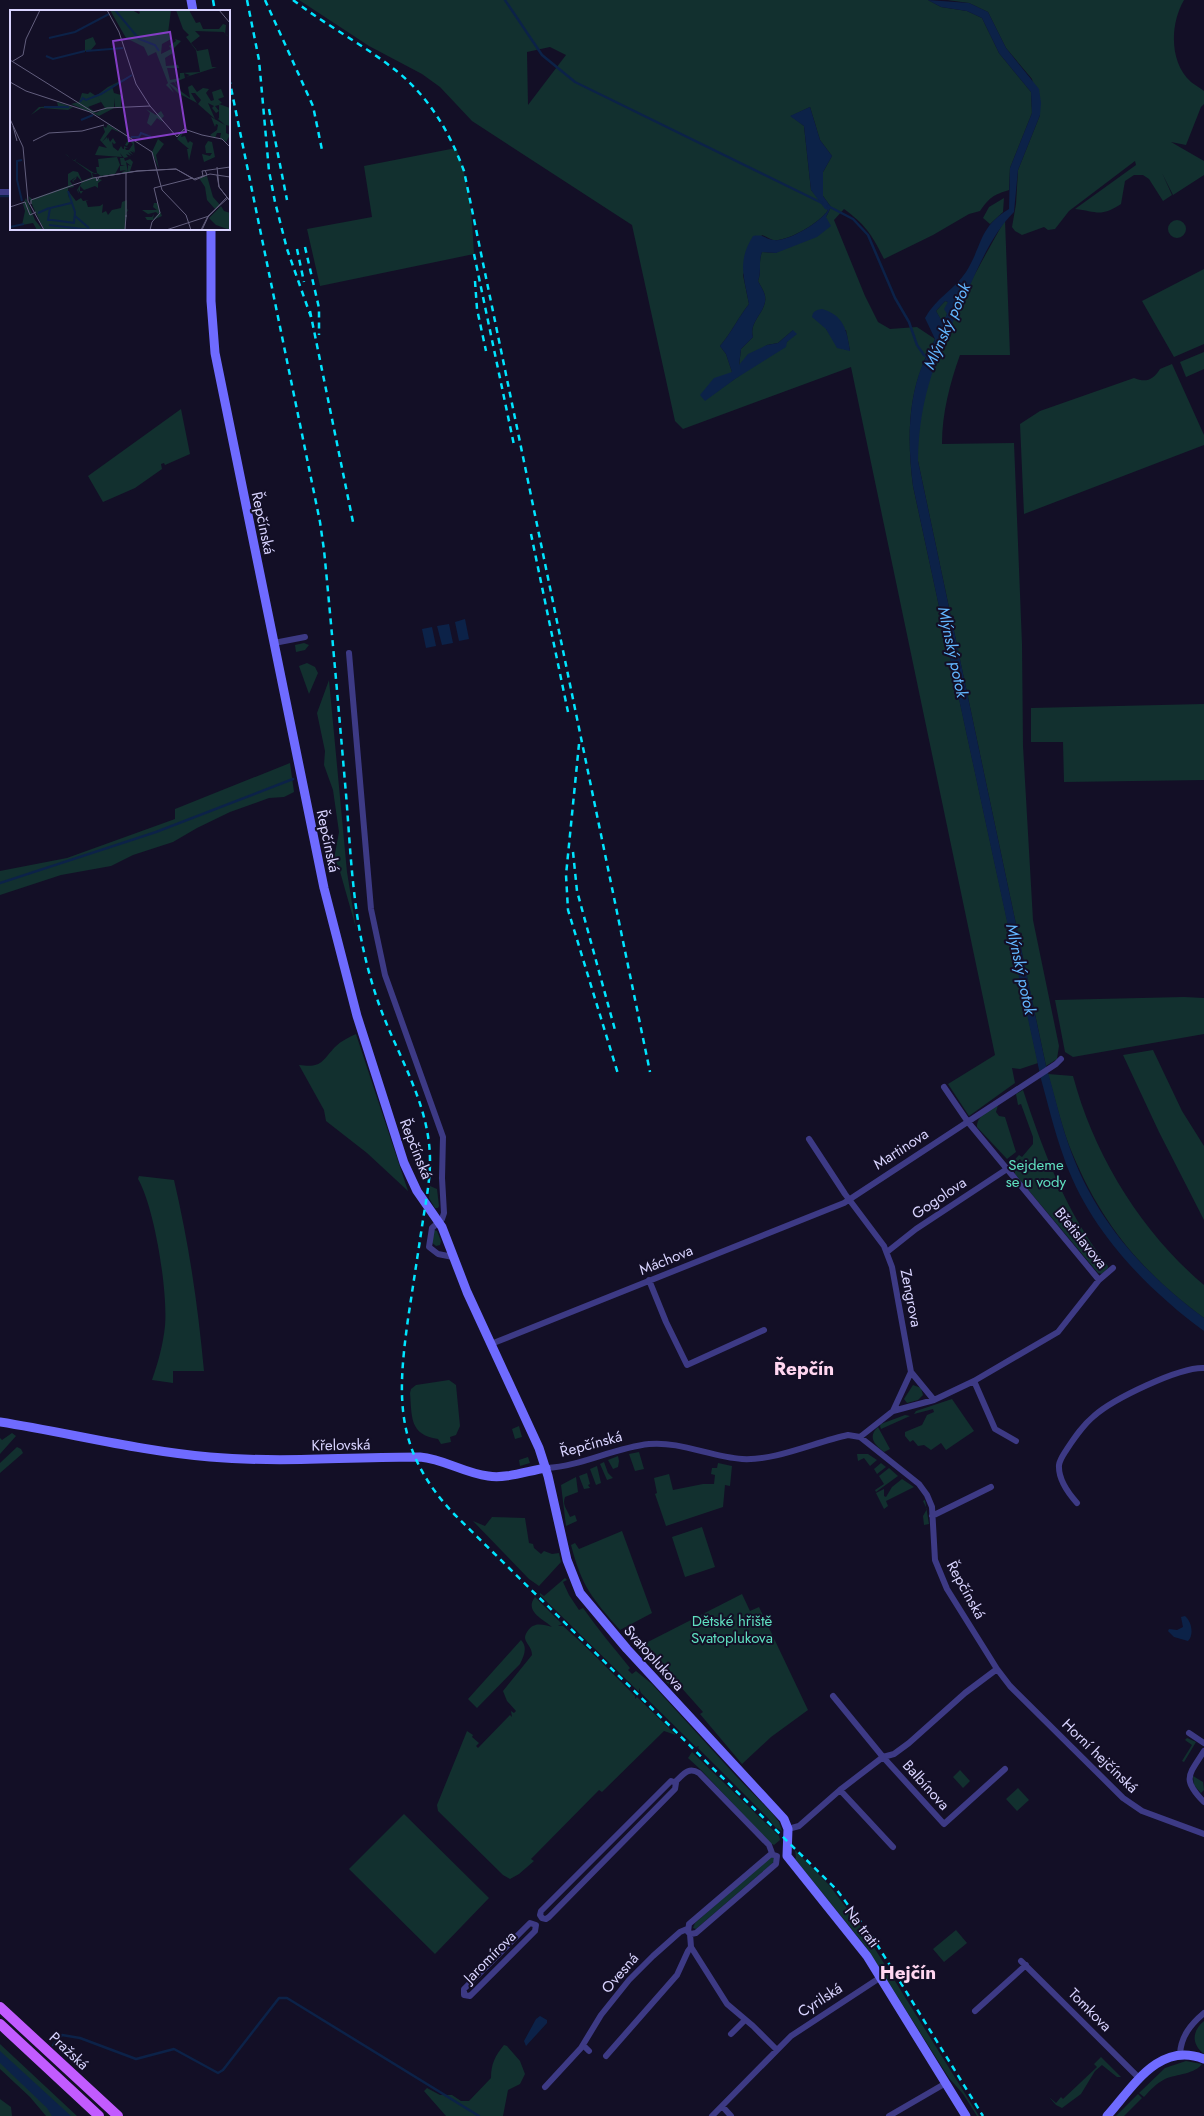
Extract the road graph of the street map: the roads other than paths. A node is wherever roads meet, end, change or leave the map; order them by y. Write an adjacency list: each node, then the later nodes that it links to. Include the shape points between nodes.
1 (191, 0): 2 (main road)
2 (193, 10)
3 (211, 230): 5 (main road, Řepčínská, via 211,306 215,353)
4 (305, 637): 5 (street)
5 (274, 644): 13 (main road, Řepčínská, via 324,888 357,1016 404,1163 417,1191)
6 (349, 653): 13 (street, via 371,909 385,975 443,1137 444,1213)
7 (1061, 1059): 9 (street, Martinova)
8 (944, 1087): 9 (street, Břetislavova)
9 (968, 1122): 11 (street, Břetislavova); 12 (street, Martinova)
10 (809, 1139): 12 (street, Zengrova)
11 (1007, 1169): 14 (street, Gogolova, via 916,1229); 18 (street, Břetislavova)
12 (849, 1199): 14 (street, Zengrova); 17 (street, Máchova)
13 (439, 1222): 15 (main road, Řepčínská); 15 (street, via 430,1231 429,1247 438,1254)
14 (887, 1252): 22 (street, Zengrova, via 896,1285)
15 (453, 1257): 20 (main road, Řepčínská)
16 (1113, 1268): 18 (street)
17 (649, 1280): 19 (street, via 687,1365); 20 (street, Máchova)
18 (1099, 1280): 23 (street, Břetislavova, via 1058,1332)
19 (764, 1330)
20 (494, 1342): 29 (main road, Řepčínská)
21 (1204, 1368): 31 (street, via 1187,1369 1141,1389 1107,1406 1089,1420 1059,1463 1062,1482)
22 (911, 1372): 24 (street); 25 (street)
23 (974, 1381): 24 (street, Břetislavova); 28 (street, via 994,1429)
24 (934, 1400): 25 (street, Břetislavova)
25 (893, 1411): 27 (street)
26 (0, 1422): 29 (main road, Křelovská, via 194,1456 251,1459 424,1458 492,1477)
27 (860, 1437): 29 (street, Řepčínská, via 848,1435 753,1459 650,1444 631,1447 577,1464); 32 (street, Řepčínská, via 920,1484 932,1507)
28 (1016, 1441)
29 (546, 1468): 45 (main road, Svatoplukova, via 567,1560 574,1582 583,1598 685,1713 782,1816)
30 (991, 1487): 32 (street)
31 (1077, 1503)
32 (932, 1516): 33 (street, Řepčínská, via 934,1560 946,1589)
33 (997, 1669): 38 (street, Balbínova, via 894,1754); 46 (street, Horní hejčínská, via 1024,1701 1123,1798 1142,1811)
34 (833, 1696): 38 (street)
35 (1188, 1733): 36 (street)
36 (1204, 1743)
37 (1204, 1751): 42 (street, via 1191,1771 1189,1780 1191,1788)
38 (883, 1757): 39 (street, Balbínova, via 944,1824); 41 (street, Balbínova)
39 (1005, 1769)
40 (675, 1782): 43 (street, Jaromírova, via 668,1782); 44 (street, Jaromírova, via 675,1789); 49 (street, via 688,1771 699,1773 769,1845)
41 (840, 1790): 45 (street, Balbínova, via 802,1824); 47 (street)
42 (1204, 1802)
43 (628, 1823): 44 (street); 50 (street, Jaromírova)
44 (636, 1829): 51 (street, Jaromírova)
45 (788, 1829): 48 (main road)
46 (1204, 1834)
47 (893, 1847)
48 (786, 1852): 49 (street, Ovesná); 56 (main road, Na trati, via 790,1861 841,1921)
49 (772, 1855): 54 (street, Ovesná, via 690,1923); 54 (street, Ovesná, via 776,1864 699,1931 693,1934)
50 (584, 1868): 51 (street); 52 (street, Jaromírova, via 541,1911)
51 (591, 1874): 52 (street, Jaromírova, via 549,1917)
52 (542, 1918): 53 (street, Jaromírova)
53 (535, 1924): 53 (street, Jaromírova, via 530,1922 464,1989 464,1995 470,1996 534,1932 537,1928)
54 (689, 1931): 55 (street); 63 (street, Ovesná, via 680,1932 629,1980 601,2015)
55 (692, 1947): 60 (street, via 727,2004); 67 (street, via 677,1975)
56 (881, 1977): 64 (street, Cyrilská, via 797,2030); 70 (main road, Na trati)
57 (0, 2007): 74 (main road, Pražská)
58 (975, 2011): 69 (street, Tomkova, via 1023,1963)
59 (1203, 2014): 66 (street, via 1192,2023 1183,2040)
60 (745, 2020): 62 (street); 64 (street)
61 (0, 2024): 73 (main road, Pražská)
62 (731, 2034)
63 (583, 2045): 65 (street); 71 (street, Ovesná)
64 (776, 2049): 72 (street, Cyrilská)
65 (589, 2051)
66 (1180, 2054): 68 (main road); 69 (main road, via 1162,2058)
67 (606, 2056)
68 (1204, 2059)
69 (1140, 2079): 79 (main road)
70 (946, 2083): 77 (street); 78 (main road, Na trati)
71 (545, 2087)
72 (722, 2106): 75 (street, Cyrilská); 76 (street)
73 (99, 2116)
74 (118, 2116)
75 (712, 2116)
76 (731, 2116)
77 (890, 2116)
78 (966, 2116)
79 (1107, 2116)

